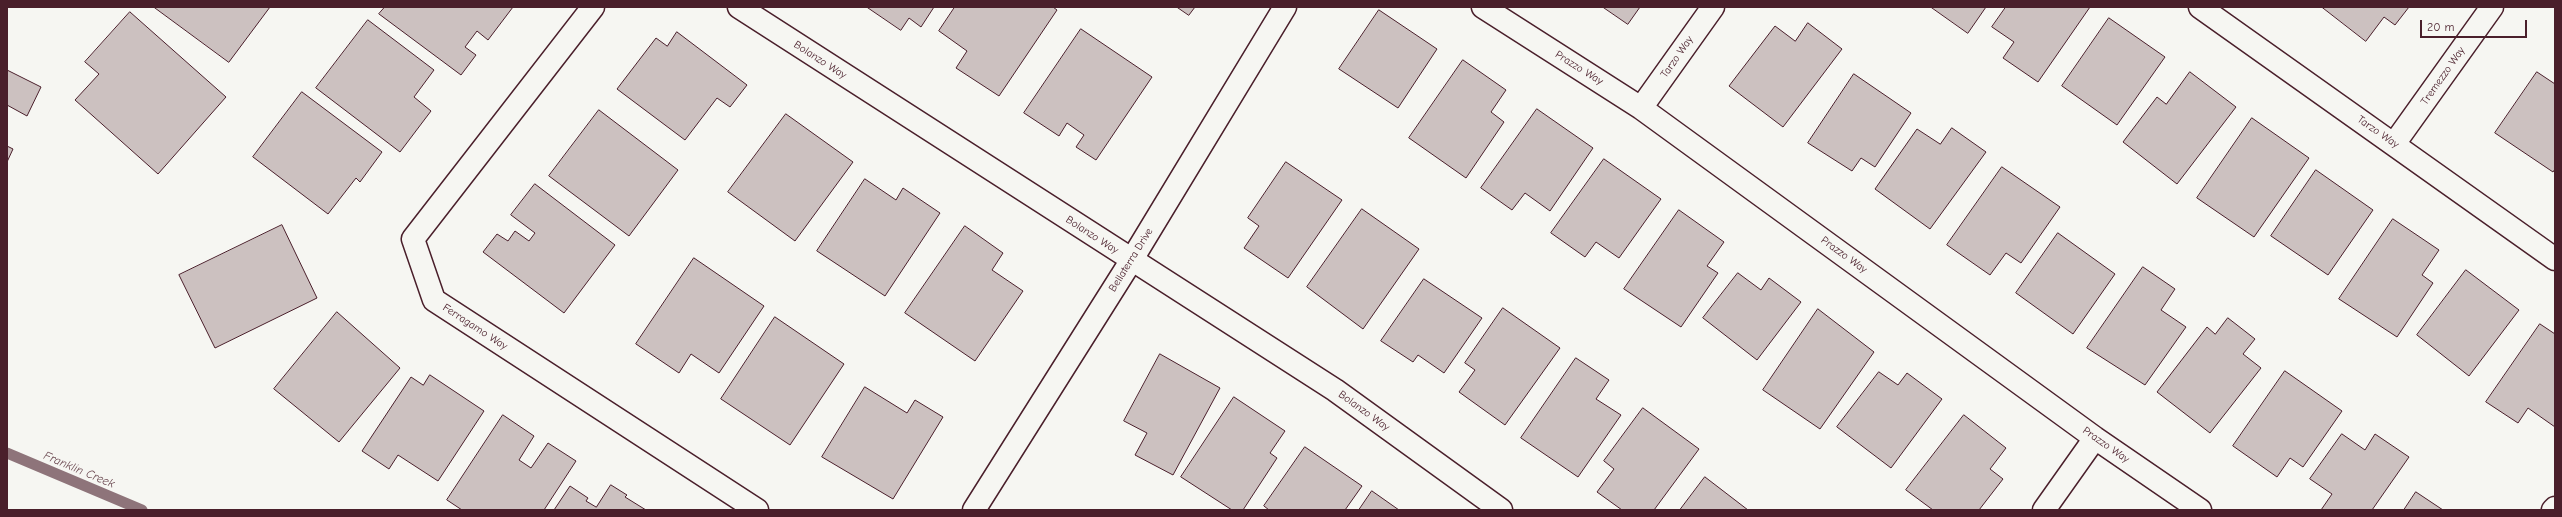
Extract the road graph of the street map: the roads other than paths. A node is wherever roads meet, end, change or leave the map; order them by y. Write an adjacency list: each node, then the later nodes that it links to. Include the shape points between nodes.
1 (592, 7): 14 (street, Ferragamo Way, via 413,239 434,300)
2 (739, 7): 11 (street, Bolanzo Way)
3 (1285, 7): 11 (street, Bellaterra Drive)
4 (1483, 7): 8 (street, Prazzo Way)
5 (1713, 7): 8 (street, Tarzo Way)
6 (2200, 7): 9 (street, Tarzo Way)
7 (2492, 7): 9 (street, Tremezzo Way)
8 (1641, 108): 12 (street, Prazzo Way)
9 (2394, 144): 10 (street, Tarzo Way)
10 (2555, 259)
11 (1131, 260): 15 (street, Bellaterra Drive); 16 (street, Bolanzo Way, via 1335,390)
12 (2095, 438): 17 (street); 18 (street, Prazzo Way)
13 (2555, 508): 19 (street)
14 (757, 510)
15 (974, 510)
16 (1501, 510)
17 (2044, 510)
18 (2200, 510)
19 (2553, 510)

